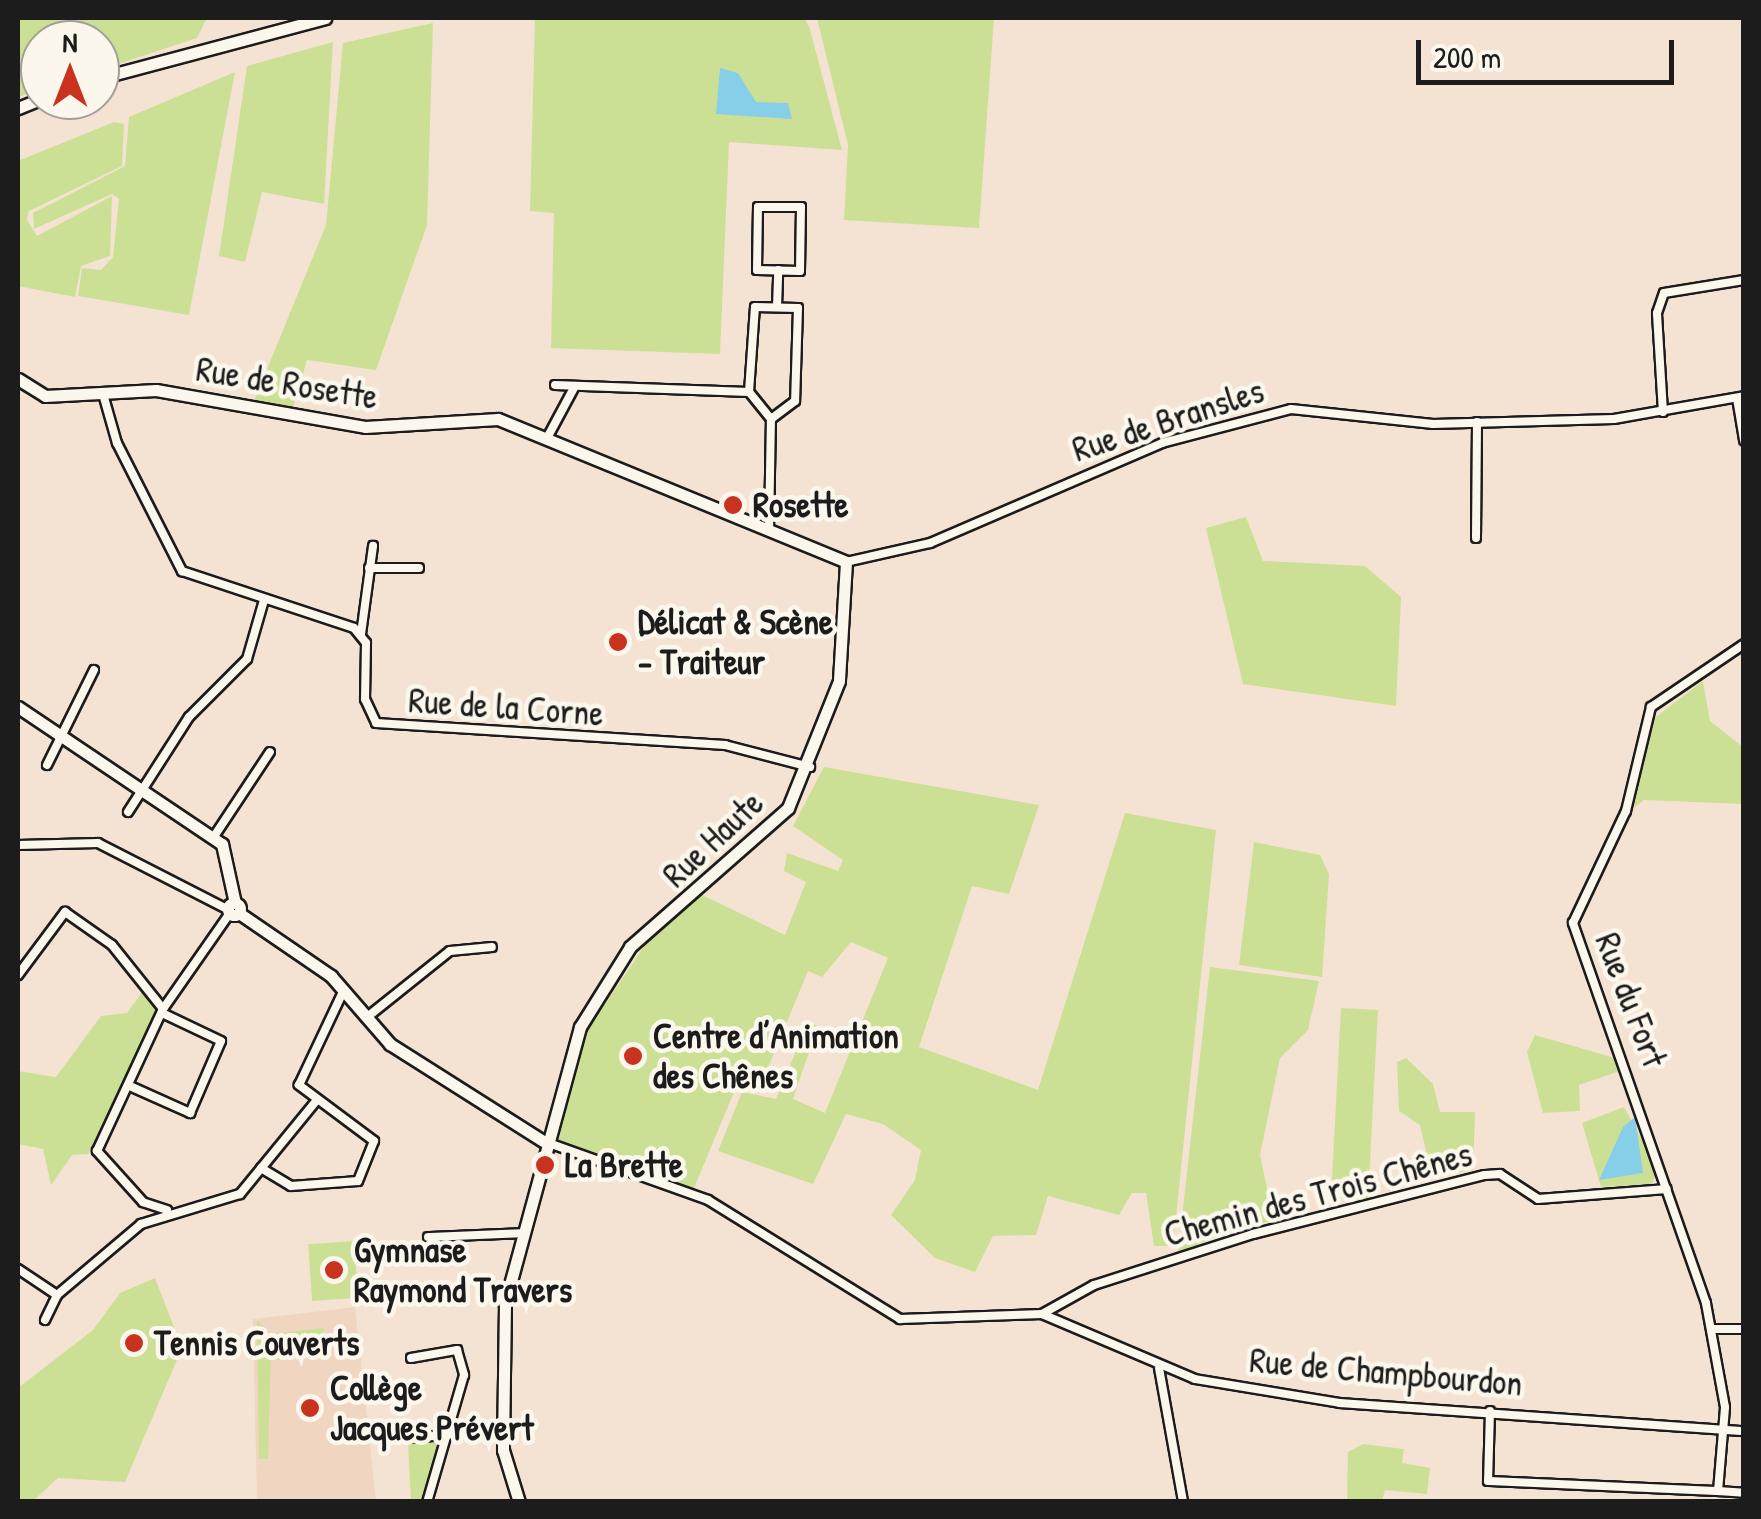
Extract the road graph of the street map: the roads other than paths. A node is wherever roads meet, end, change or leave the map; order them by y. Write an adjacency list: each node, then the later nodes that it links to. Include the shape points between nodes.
1 (325, 18): 2 (street)
2 (120, 72)
3 (778, 270): 3 (street, via 800,271 801,207 758,207 757,270); 5 (street)
4 (1744, 280): 12 (street, via 1664,293)
5 (777, 307): 9 (street, via 754,306); 13 (street, via 798,308 794,401)
6 (18, 379): 10 (street, Rue de Rosette, via 45,396)
7 (555, 385): 8 (street)
8 (576, 386): 9 (street); 15 (street)
9 (748, 392): 13 (street)
10 (103, 394): 15 (street, Rue de Rosette, via 172,392 385,428 483,417); 23 (street, via 174,561 202,584)
11 (1740, 397): 12 (street, Rue de Bransles); 16 (street)
12 (1664, 412): 14 (street, Rue de Bransles)
13 (771, 419): 17 (street)
14 (1477, 422): 18 (street); 20 (street, Rue de Bransles, via 1291,409 1162,443 930,543)
15 (546, 440): 17 (street, Rue de Rosette)
16 (1744, 440)
17 (769, 530): 20 (street, Rue de Rosette)
18 (1476, 538)
19 (372, 546): 21 (street)
20 (846, 562): 31 (street, Rue Haute, via 839,681)
21 (370, 568): 22 (street); 24 (street)
22 (419, 568)
23 (264, 600): 24 (street); 32 (street, via 247,658 189,717)
24 (360, 634): 31 (street, Rue de la Corne, via 376,723 487,737 564,734 725,746)
25 (1744, 644): 48 (street, Rue du Fort, via 1651,708 1626,810 1574,908 1578,946)
26 (94, 670): 28 (street)
27 (18, 707): 28 (street)
28 (62, 737): 30 (street); 32 (street)
29 (270, 752): 34 (street)
30 (47, 765)
31 (810, 767): 46 (street, Rue Haute, via 788,808 622,958 580,1027)
32 (142, 791): 33 (street); 34 (street)
33 (128, 812)
34 (212, 838): 36 (street, via 232,859)
35 (18, 845): 36 (street, via 98,843)
36 (233, 910): 40 (street); 41 (street)
37 (492, 946): 43 (street, via 450,951)
38 (18, 975): 39 (street, via 65,912)
39 (156, 990): 41 (street); 42 (street)
40 (344, 990): 43 (street); 45 (street, via 299,1079)
41 (179, 994): 42 (street)
42 (163, 1010): 44 (street); 44 (street, via 221,1041 190,1113)
43 (366, 1018): 46 (street, via 444,1083)
44 (132, 1088): 49 (street, via 96,1158)
45 (316, 1101): 47 (street); 47 (street, via 374,1141 358,1181 290,1186)
46 (543, 1141): 52 (street, Rue Haute); 56 (street, Rue de Champbourdon, via 708,1200 900,1319)
47 (261, 1168): 50 (street, via 240,1194)
48 (1667, 1188): 56 (street, Chemin des Trois Chênes, via 1538,1199 1500,1174 1485,1176 1253,1234 1094,1285); 58 (street, Rue du Fort)
49 (142, 1202): 50 (street); 51 (street)
50 (166, 1210): 51 (street)
51 (141, 1224): 55 (street)
52 (522, 1233): 53 (street); 70 (street, Rue Haute, via 501,1358 503,1450)
53 (428, 1237)
54 (18, 1269): 55 (street)
55 (57, 1295): 57 (street)
56 (1042, 1314): 61 (street, Rue de Champbourdon)
57 (45, 1320)
58 (1712, 1329): 59 (street); 63 (street, Rue du Fort)
59 (1744, 1329)
60 (411, 1358): 65 (street, via 447,1348 462,1356)
61 (1159, 1368): 62 (street, Rue de Champbourdon, via 1340,1403); 71 (street)
62 (1490, 1410): 63 (street, Rue de Champbourdon); 67 (street, via 1488,1481)
63 (1723, 1428): 64 (street, Rue de Champbourdon); 67 (street, Rue du Fort)
64 (1744, 1431)
65 (448, 1435): 66 (street); 69 (street)
66 (405, 1438)
67 (1718, 1491): 68 (street)
68 (1744, 1494)
69 (427, 1502)
70 (518, 1502)
71 (1183, 1502)

